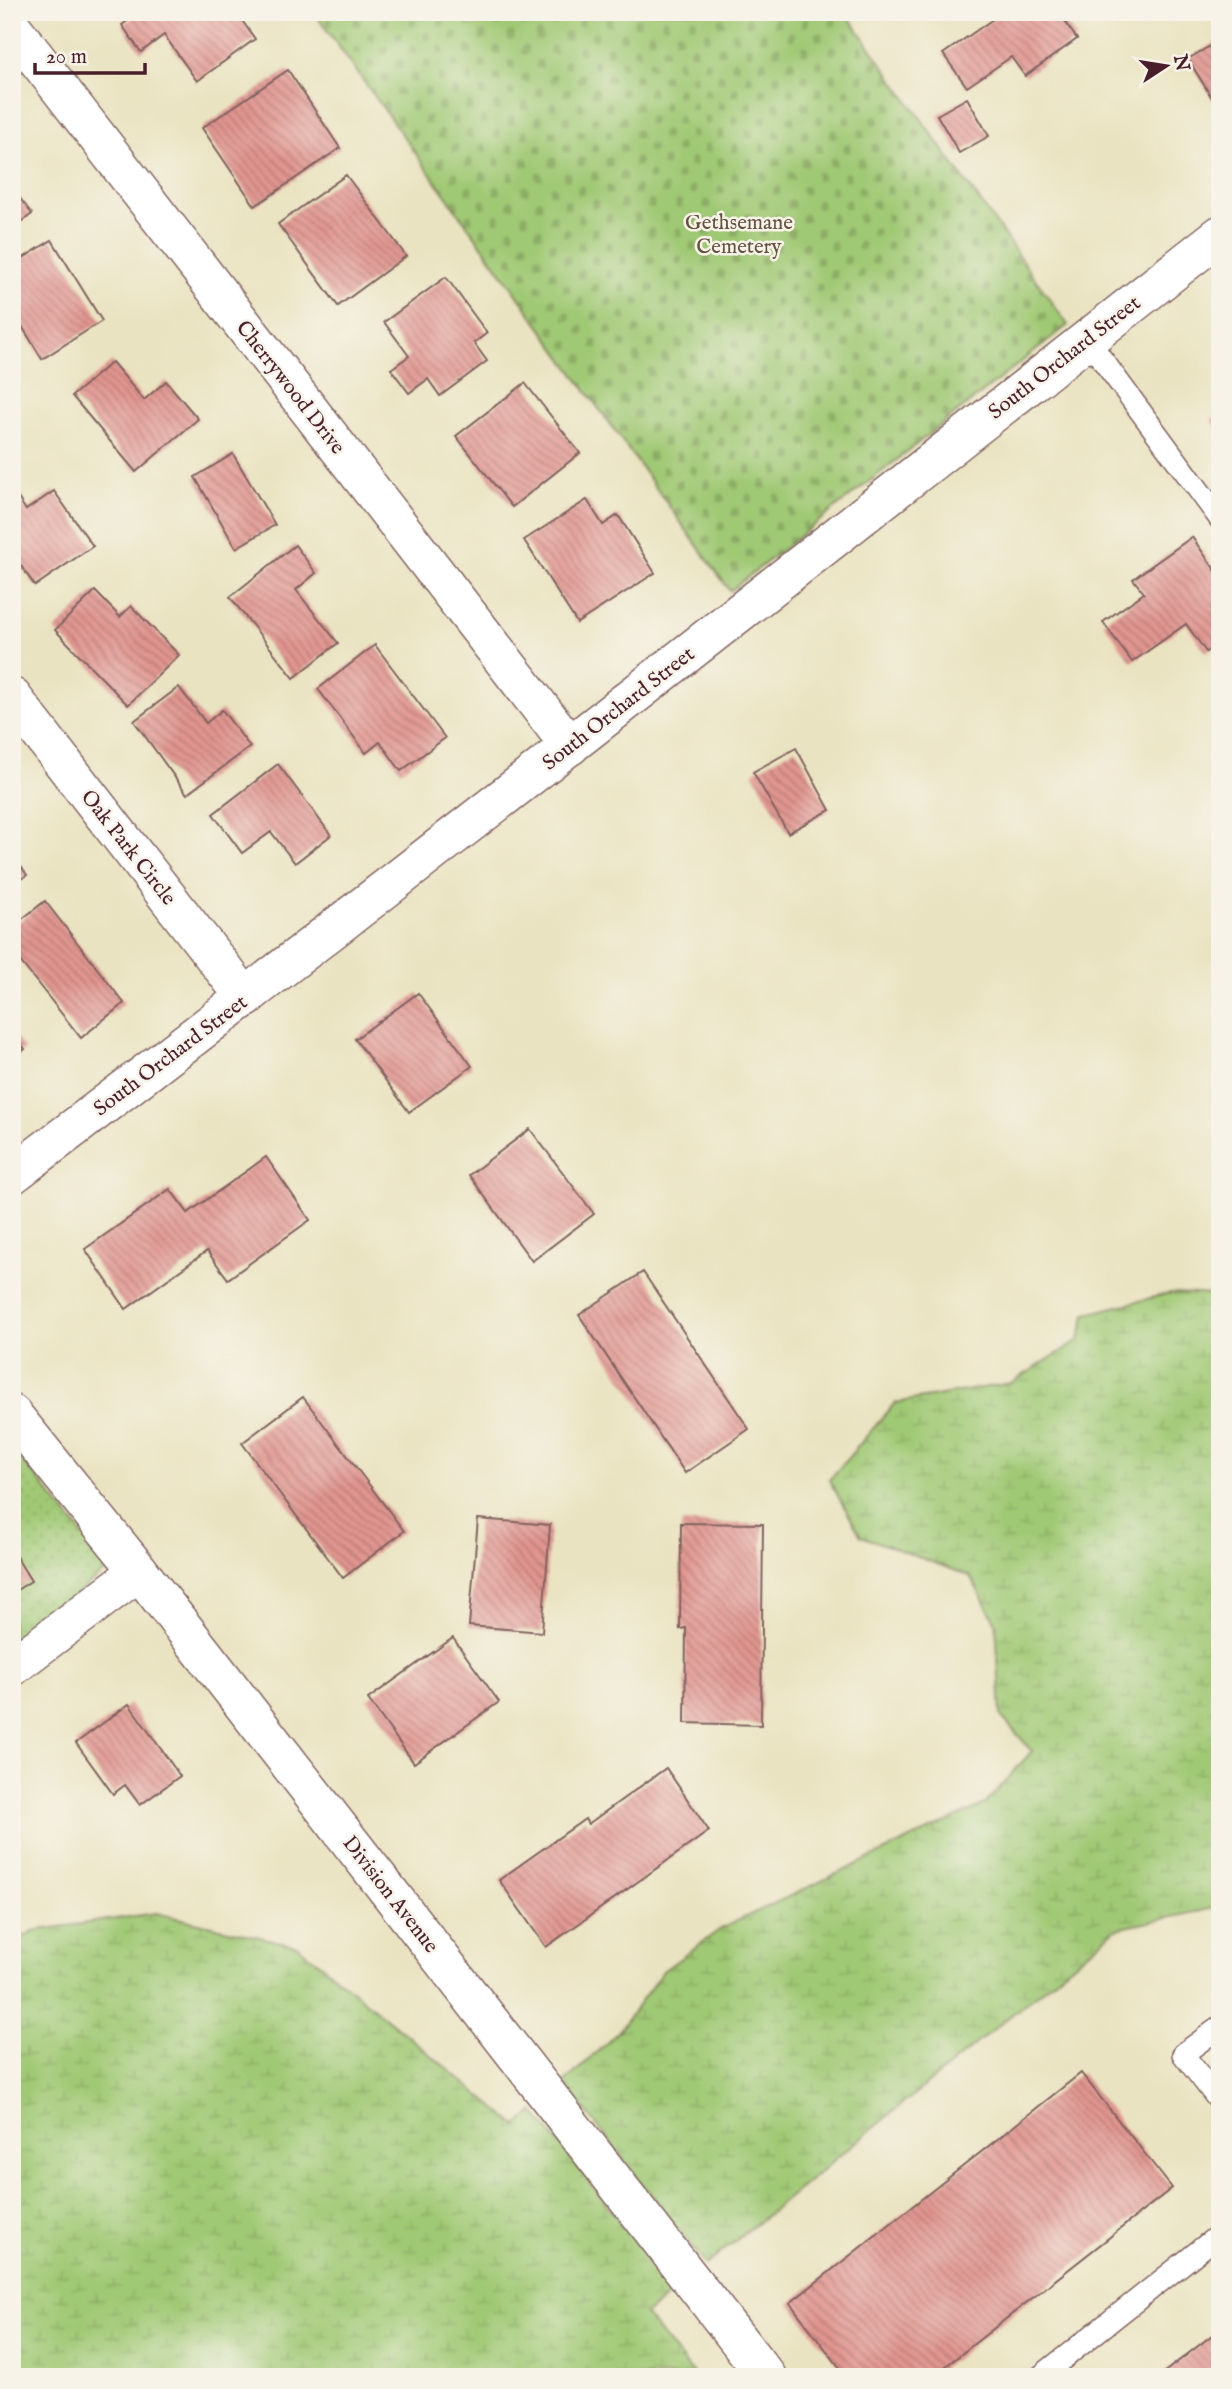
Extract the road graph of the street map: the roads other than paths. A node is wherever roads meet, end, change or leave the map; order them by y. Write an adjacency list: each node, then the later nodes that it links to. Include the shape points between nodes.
1 (12, 27): 6 (street, Cherrywood Drive)
2 (1220, 235): 3 (street, South Orchard Street)
3 (1087, 339): 4 (lane); 6 (street, South Orchard Street)
4 (1220, 519)
5 (12, 697): 7 (street, Oak Park Circle)
6 (570, 746): 7 (street, South Orchard Street)
7 (246, 998): 8 (street, South Orchard Street)
8 (12, 1175)
9 (12, 1414): 10 (street, Division Avenue)
10 (139, 1571): 11 (street); 15 (street, Division Avenue)
11 (12, 1667)
12 (1220, 2027): 13 (lane, via 1183,2054)
13 (1220, 2102)
14 (1220, 2234): 16 (lane)
15 (767, 2377)
16 (1040, 2377)

